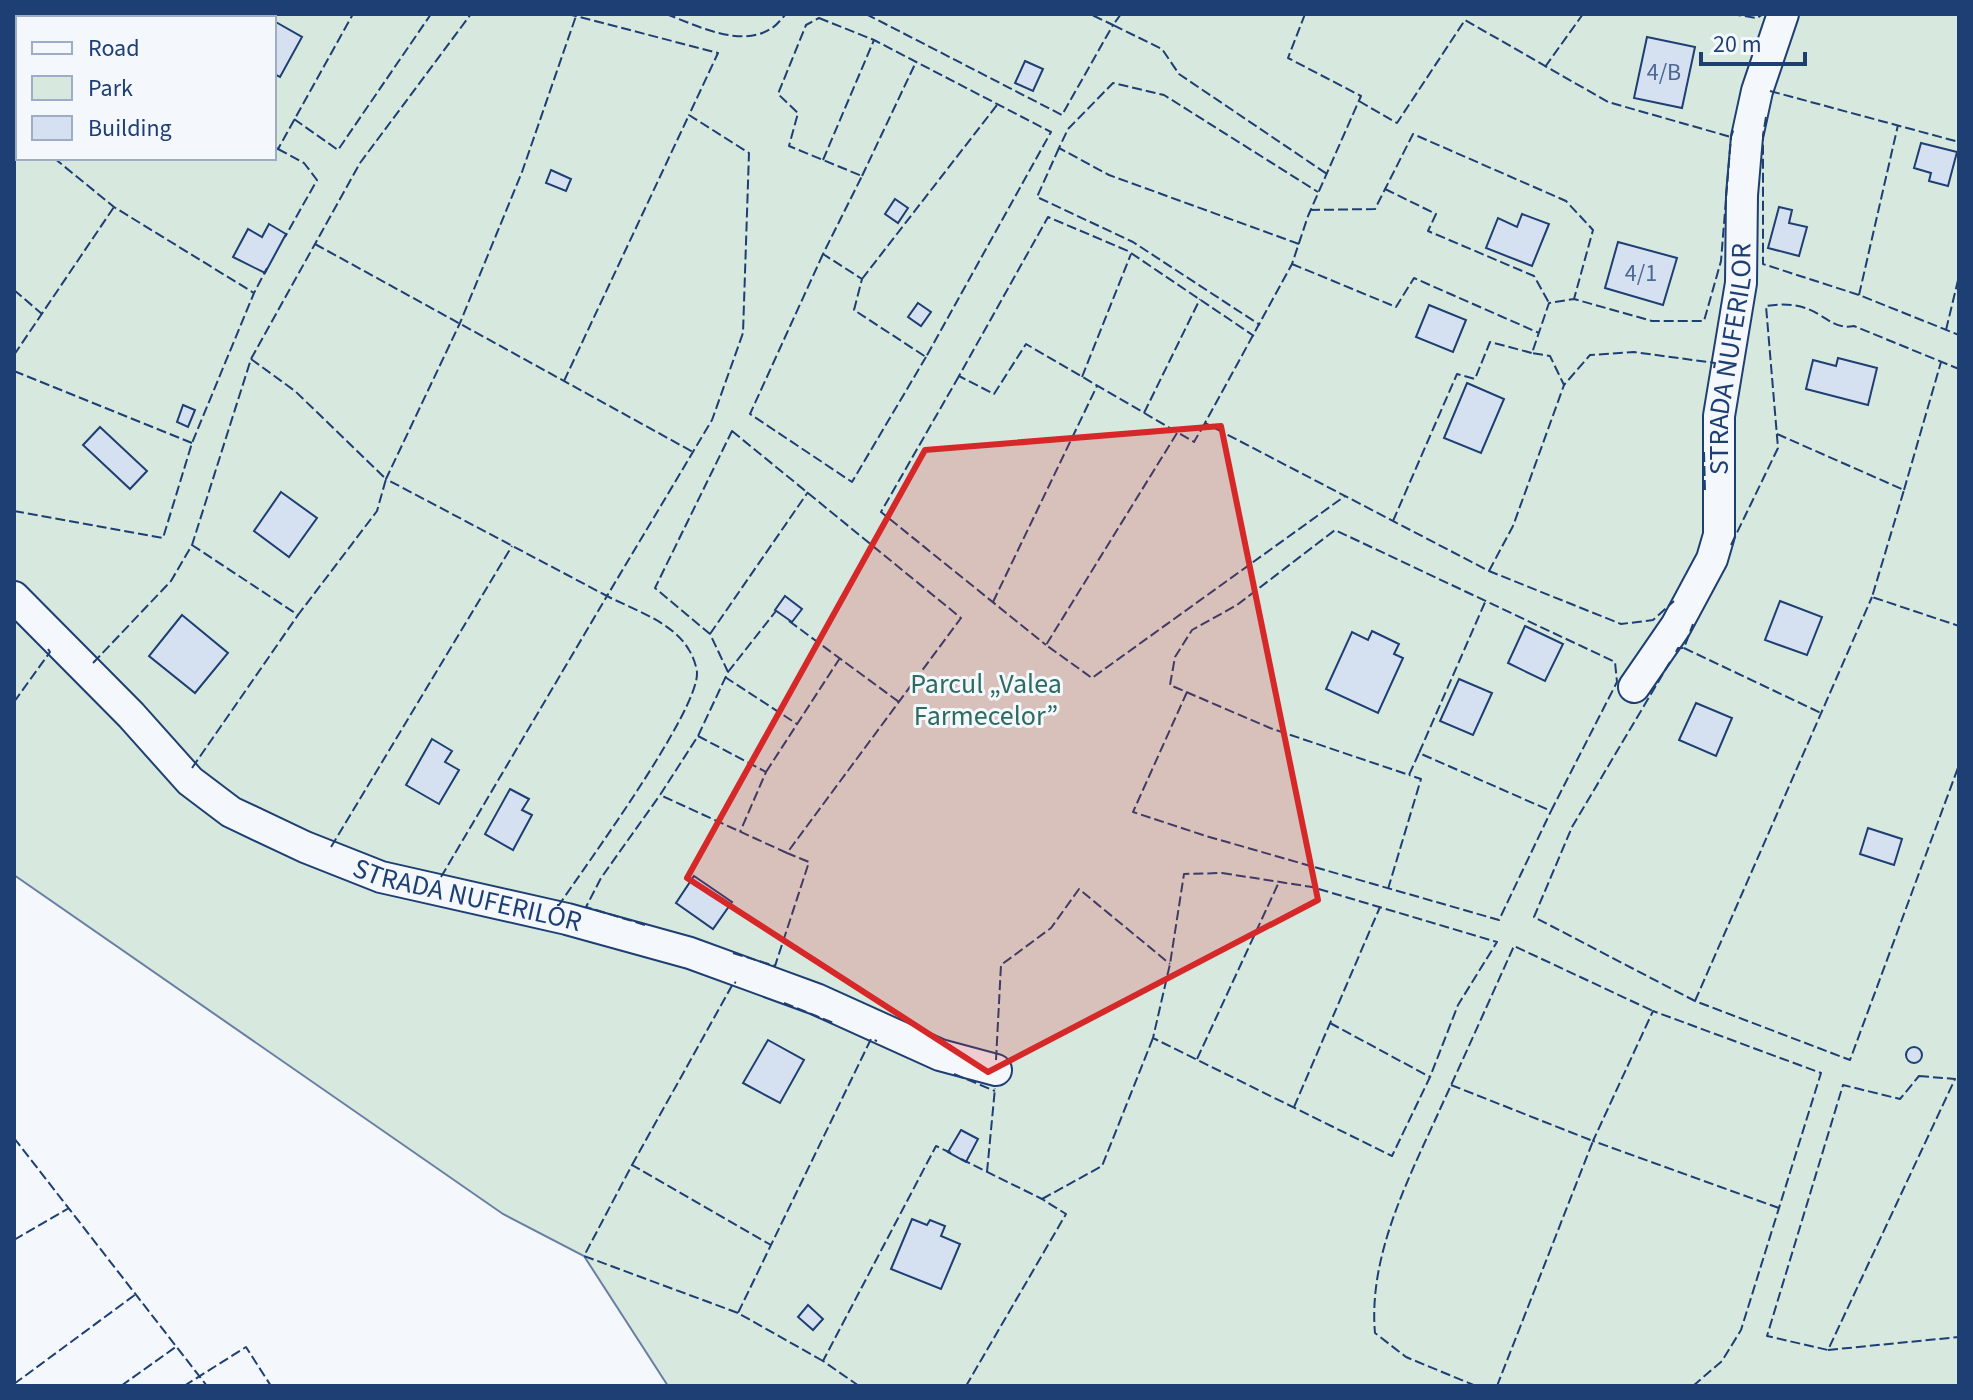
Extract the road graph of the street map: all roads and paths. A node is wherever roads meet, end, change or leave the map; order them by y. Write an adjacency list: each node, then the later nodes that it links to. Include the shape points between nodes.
1 (1783, 14): 3 (street, STRADA NUFERILOR, via 1747,137 1741,283 1719,416 1719,535 1676,626)
2 (14, 597): 4 (street, STRADA NUFERILOR, via 190,781 231,812 381,877 690,953 816,999 940,1055)
3 (1634, 687)
4 (996, 1070)

